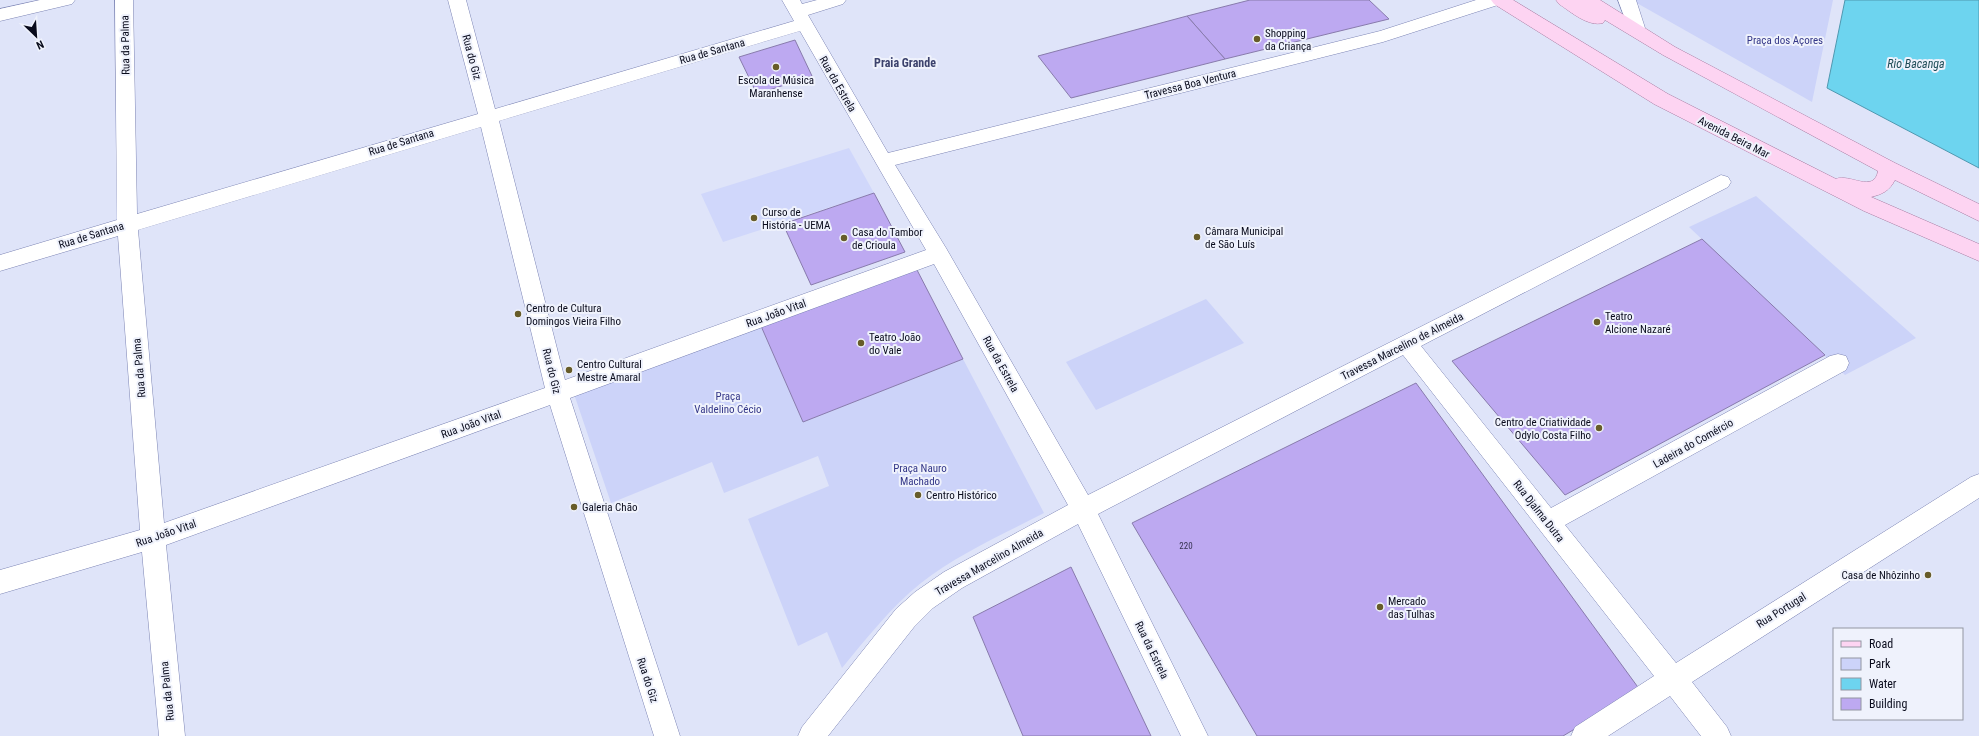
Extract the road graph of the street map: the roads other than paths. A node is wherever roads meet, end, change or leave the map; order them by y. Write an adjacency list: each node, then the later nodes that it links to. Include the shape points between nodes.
1 (66, 0): 11 (street)
2 (124, 0): 20 (street, Rua da Palma)
3 (457, 0): 14 (street, Rua do Giz)
4 (837, 0): 10 (street, Rua de Santana)
5 (1495, 0): 16 (street, Travessa Boa Ventura, via 1383,36)
6 (1500, 0): 15 (main road, Avenida Beira Mar)
7 (1565, 0): 13 (main road, via 1625,36)
8 (1587, 0): 12 (main road)
9 (1627, 0): 12 (street)
10 (797, 12): 14 (street, Rua de Santana); 16 (street, Rua da Estrela)
11 (0, 15)
12 (1637, 31): 13 (main road)
13 (1669, 51): 17 (main road)
14 (488, 116): 20 (street, Rua de Santana); 26 (street, Rua do Giz)
15 (1694, 117): 17 (main road, via 1747,135 1849,187 1871,190 1880,187 1886,182); 21 (main road, Avenida Beira Mar, via 1871,206)
16 (883, 161): 22 (street, Rua da Estrela)
17 (1888, 168): 19 (main road)
18 (1721, 182): 24 (street, Travessa Marcelino de Almeida)
19 (1979, 213)
20 (127, 224): 23 (street, Rua de Santana); 30 (street, Rua da Palma)
21 (1979, 253)
22 (939, 254): 26 (street, Rua João Vital); 28 (street, Rua da Estrela)
23 (0, 263)
24 (1407, 344): 28 (street, Travessa Marcelino de Almeida); 29 (street, Rua Djalma Dutra)
25 (1838, 363): 29 (street, Ladeira do Comércio)
26 (557, 393): 30 (street, Rua João Vital); 34 (street, Rua do Giz)
27 (1979, 485): 32 (street, Rua Portugal)
28 (1083, 509): 35 (street, Travessa Marcelino Almeida, via 953,580 924,600 905,618); 36 (street, Rua da Estrela)
29 (1548, 522): 32 (street, Rua Djalma Dutra)
30 (152, 538): 31 (street, Rua João Vital); 33 (street, Rua da Palma)
31 (0, 582)
32 (1671, 679): 37 (street, Rua Portugal); 38 (street, Rua Djalma Dutra)
33 (172, 736)
34 (667, 736)
35 (811, 736)
36 (1195, 736)
37 (1584, 736)
38 (1718, 736)

